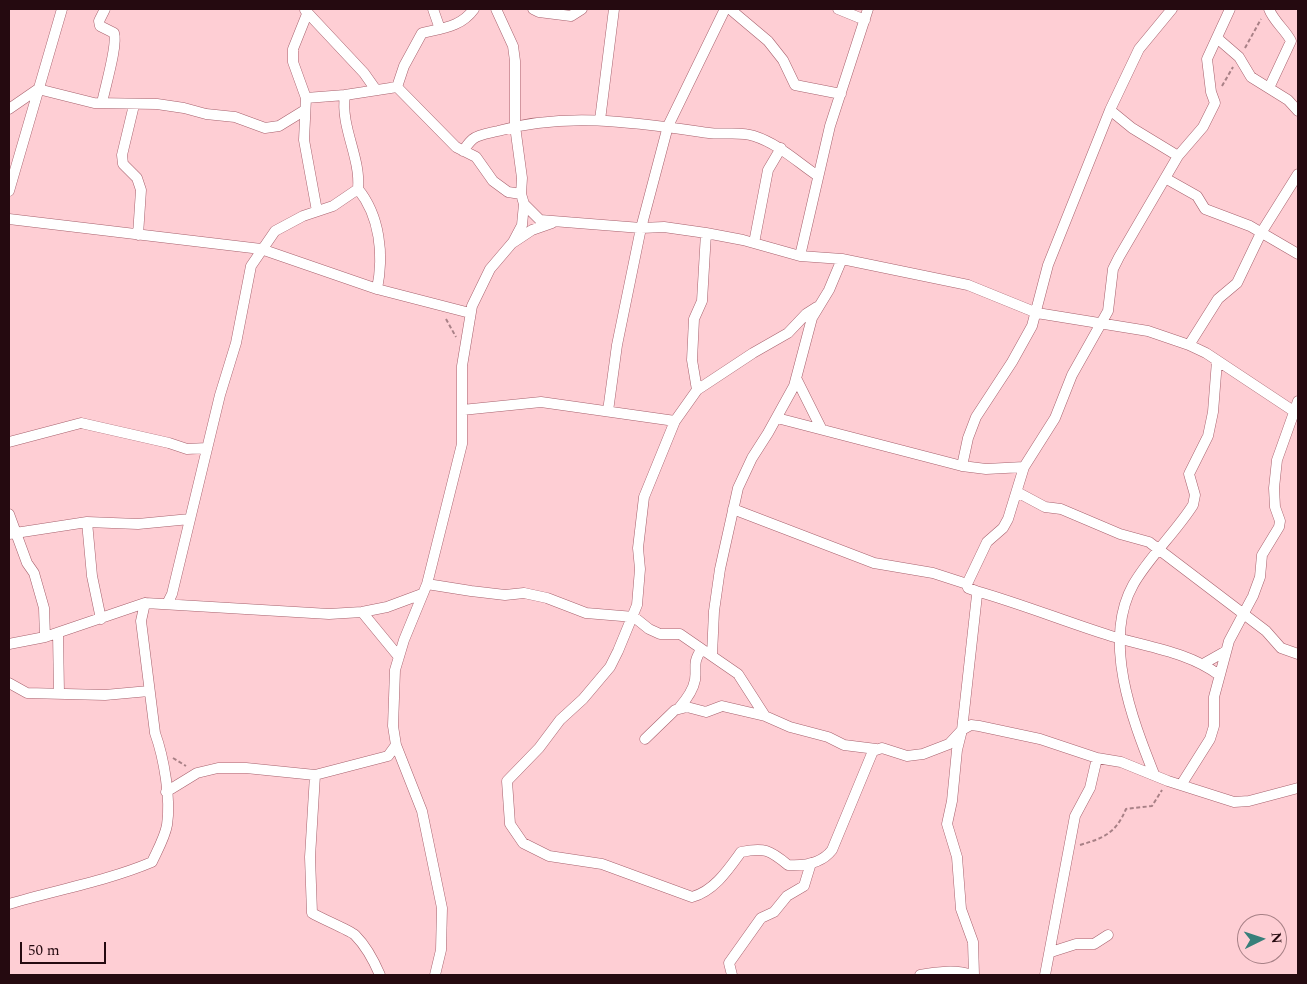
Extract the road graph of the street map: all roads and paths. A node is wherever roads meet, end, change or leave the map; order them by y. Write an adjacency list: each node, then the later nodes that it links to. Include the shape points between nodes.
1 (62, 9): 22 (street)
2 (105, 9): 27 (street, via 100,26 114,33 116,46)
3 (433, 9): 18 (street)
4 (474, 9): 18 (street, via 463,22)
5 (496, 9): 34 (street, via 513,46)
6 (533, 9): 7 (street, via 571,16)
7 (582, 9)
8 (614, 9): 33 (street)
9 (725, 9): 35 (street)
10 (730, 9): 24 (street, via 768,41 783,60 795,85)
11 (838, 9): 17 (street)
12 (868, 9): 17 (street)
13 (1172, 9): 31 (street, via 1139,49)
14 (1230, 9): 19 (street)
15 (1269, 9): 21 (street, via 1291,41)
16 (306, 11): 23 (street); 26 (street, via 293,49 293,62)
17 (865, 20): 24 (street)
18 (440, 29): 20 (street, via 418,37)
19 (1217, 38): 21 (street, via 1239,58 1250,77); 38 (street, via 1207,59 1215,103 1203,127)
20 (397, 86): 23 (street); 37 (street)
21 (1269, 88): 32 (street)
22 (38, 89): 27 (street); 29 (street); 43 (street)
23 (376, 90): 25 (street)
24 (841, 94): 40 (street)
25 (344, 95): 26 (street); 42 (street, via 349,140 359,176)
26 (306, 98): 30 (street)
27 (102, 103): 28 (street)
28 (134, 105): 30 (street, via 184,108 235,117 265,128 279,126); 51 (street, via 122,155 123,164 137,178 141,190)
29 (9, 109)
30 (304, 110): 45 (street, via 304,140)
31 (1110, 110): 38 (street, via 1132,128); 61 (street, via 1048,265)
32 (1298, 111)
33 (600, 120): 34 (street, via 561,120); 35 (street)
34 (515, 126): 37 (street, via 479,136); 44 (street)
35 (668, 126): 36 (street, via 751,135); 48 (street)
36 (781, 148): 40 (street); 53 (street, via 768,170)
37 (462, 150): 44 (street, via 476,157 493,181)
38 (1178, 156): 41 (street)
39 (1298, 174): 50 (street)
40 (818, 176): 56 (street)
41 (1165, 178): 50 (street, via 1197,196 1205,209); 63 (street, via 1113,269 1110,304)
42 (358, 189): 45 (street, via 333,206); 58 (street, via 366,198 380,240)
43 (9, 192)
44 (522, 199): 47 (street, via 540,220); 52 (street, via 522,225)
45 (317, 211): 54 (street, via 275,230)
46 (9, 219): 51 (street)
47 (553, 222): 48 (street); 52 (street)
48 (640, 228): 49 (street, via 664,227); 71 (street, via 617,345)
49 (706, 233): 53 (street); 68 (street, via 702,301 694,319 692,360)
50 (1262, 233): 55 (street); 64 (street, via 1237,283 1218,299)
51 (138, 235): 54 (street)
52 (513, 242): 62 (street, via 490,269)
53 (754, 243): 56 (street)
54 (261, 249): 58 (street); 77 (street, via 251,266 236,342)
55 (1298, 254)
56 (800, 256): 57 (street)
57 (842, 259): 60 (street, via 829,290); 61 (street, via 968,285)
58 (377, 288): 59 (street)
59 (437, 304): 62 (street); 65 (path)
60 (817, 307): 67 (street); 68 (street, via 788,332)
61 (1037, 312): 63 (street); 78 (street, via 1012,362 976,417)
62 (470, 313): 65 (street)
63 (1102, 322): 64 (street, via 1148,331); 79 (street, via 1072,375 1055,418)
64 (1189, 345): 66 (street)
65 (464, 354): 70 (street)
66 (1217, 361): 72 (street); 86 (street, via 1208,436 1189,474 1195,495 1193,505)
67 (796, 378): 73 (street); 75 (street)
68 (697, 390): 74 (street)
69 (1298, 401): 72 (street)
70 (462, 410): 71 (street, via 542,402); 87 (street, via 462,444)
71 (608, 411): 74 (street)
72 (1296, 413): 94 (street, via 1276,469 1274,488 1279,527 1262,555 1260,577)
73 (777, 418): 75 (street); 81 (street, via 752,458 738,488)
74 (675, 422): 95 (street, via 644,497)
75 (821, 428): 78 (street)
76 (9, 442): 77 (street, via 81,423 169,442 187,449)
77 (207, 448): 83 (street)
78 (962, 466): 79 (street, via 986,469)
79 (1024, 467): 80 (street)
80 (1017, 492): 86 (street, via 1045,507 1061,509 1120,534 1144,540); 88 (street, via 1008,519 987,542)
81 (733, 509): 88 (street, via 874,563 933,573); 104 (street, via 714,611)
82 (9, 514): 85 (street)
83 (190, 519): 84 (street, via 138,524); 92 (street)
84 (86, 522): 85 (street); 96 (street)
85 (13, 534): 98 (street, via 34,573 44,608)
86 (1160, 550): 94 (street); 99 (street, via 1133,585 1126,604)
87 (426, 584): 90 (street); 95 (street, via 471,592 524,594 547,598 586,613)
88 (967, 584): 89 (street, via 968,588)
89 (976, 591): 99 (street); 113 (street)
90 (422, 594): 93 (street); 105 (street)
91 (145, 603): 92 (street); 96 (street); 109 (street, via 140,621)
92 (167, 604): 93 (street, via 329,614)
93 (362, 612): 105 (street)
94 (1244, 616): 102 (street); 103 (street, via 1266,631 1282,648)
95 (634, 617): 101 (street, via 660,634 680,634); 127 (street, via 610,668 507,781 510,824 523,843 548,856 602,864 692,897 704,894 728,871 741,852 771,851 788,865)
96 (101, 619): 97 (street)
97 (58, 633): 98 (street); 110 (street)
98 (45, 637): 100 (street)
99 (1121, 639): 106 (street); 120 (street, via 1123,681)
100 (9, 644)
101 (701, 650): 104 (street); 111 (street, via 694,661 693,688)
102 (1226, 651): 106 (street); 107 (street)
103 (1298, 654)
104 (712, 655): 112 (street, via 738,674)
105 (399, 657): 115 (street, via 395,670 393,726)
106 (1203, 664): 107 (street)
107 (1219, 675): 123 (street, via 1214,697 1214,726 1201,755)
108 (9, 683): 110 (street, via 27,693)
109 (149, 691): 110 (street); 117 (street)
110 (58, 693)
111 (679, 708): 112 (street, via 687,706 706,712 722,706); 114 (street)
112 (764, 716): 116 (street, via 844,745)
113 (962, 730): 116 (street, via 949,744 922,754 907,756); 118 (street, via 971,725 988,727); 135 (street, via 947,824 956,847 962,909 973,942)
114 (645, 739)
115 (396, 745): 121 (street, via 388,756); 132 (street, via 422,811 442,908 441,950)
116 (876, 748): 127 (street, via 832,850 826,857)
117 (161, 750): 119 (path); 125 (street)
118 (1097, 758): 120 (street, via 1121,762); 126 (street, via 1090,788 1075,816)
119 (197, 773): 121 (street, via 218,768 246,768); 125 (street)
120 (1154, 774): 122 (street)
121 (316, 775): 131 (street, via 310,857 312,913 354,934 371,955)
122 (1168, 781): 123 (street); 126 (path, via 1152,806 1126,809 1122,819 1099,840 1078,846)
123 (1181, 785): 124 (street, via 1242,802)
124 (1298, 788)
125 (166, 792): 128 (street, via 167,826 152,862 127,873)
126 (1072, 840): 130 (street)
127 (810, 863): 133 (street, via 804,886 787,896 774,912 761,918 729,963)
128 (9, 904)
129 (1108, 935): 130 (street, via 1094,944 1076,944)
130 (1051, 952): 136 (street)
131 (380, 975)
132 (435, 975)
133 (732, 975)
134 (920, 975): 135 (street, via 943,972)
135 (973, 975)
136 (1045, 975)

